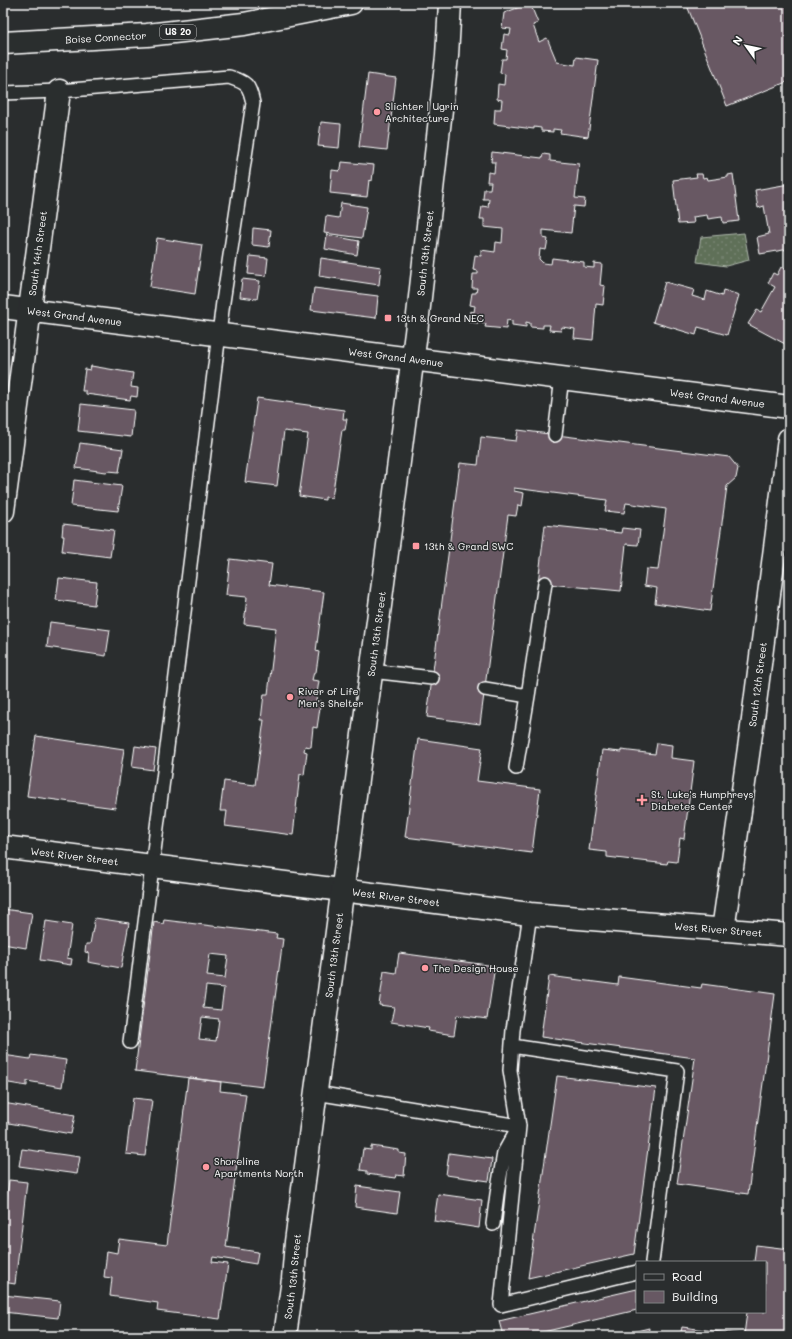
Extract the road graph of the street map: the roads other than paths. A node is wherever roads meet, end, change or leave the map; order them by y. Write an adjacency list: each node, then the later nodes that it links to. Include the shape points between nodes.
1 (351, 3): 3 (main road, Boise Connector / US 20, via 244,24 169,33)
2 (450, 3): 9 (main road, South 13th Street, via 447,56)
3 (3, 43)
4 (59, 90): 5 (lane); 7 (main road, South 14th Street); 8 (lane, via 229,77 243,81 250,89 253,103 251,120)
5 (3, 93)
6 (3, 307): 7 (main road, West Grand Avenue)
7 (29, 311): 8 (main road, West Grand Avenue); 14 (main road, South 14th Street)
8 (219, 335): 9 (main road, West Grand Avenue); 22 (lane)
9 (412, 359): 10 (main road, West Grand Avenue); 16 (main road, South 13th Street)
10 (562, 377): 11 (main road, West Grand Avenue); 12 (lane)
11 (789, 407)
12 (555, 435)
13 (789, 439): 25 (main road, South 12th Street)
14 (3, 511)
15 (545, 583): 19 (lane)
16 (371, 671): 17 (lane); 23 (main road, South 13th Street)
17 (432, 678)
18 (485, 689): 19 (lane)
19 (528, 696): 20 (lane)
20 (516, 768)
21 (3, 847): 22 (main road, West River Street)
22 (152, 866): 23 (main road, West River Street); 27 (lane)
23 (343, 891): 24 (main road, West River Street); 29 (main road, South 13th Street)
24 (530, 914): 25 (main road, West River Street); 28 (lane)
25 (723, 930): 26 (main road, West River Street)
26 (789, 935)
27 (130, 1042)
28 (512, 1046): 30 (lane, via 510,1070); 32 (lane, via 677,1071)
29 (316, 1093): 30 (lane); 34 (main road, South 13th Street)
30 (519, 1126): 31 (lane, via 504,1153); 33 (lane, via 501,1305)
31 (493, 1224)
32 (652, 1261)
33 (636, 1272)
34 (285, 1336)

